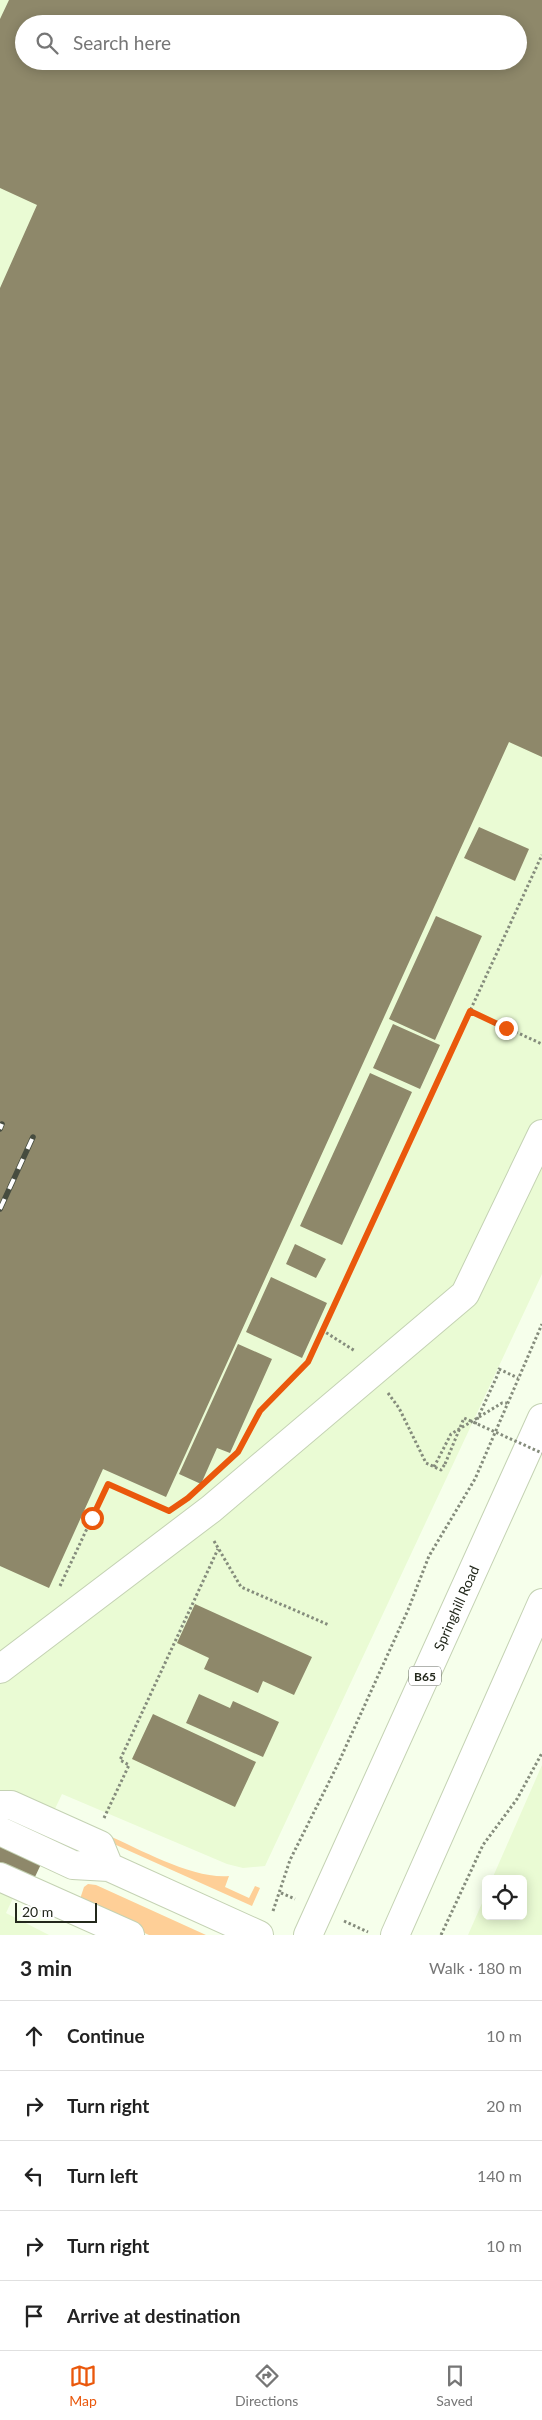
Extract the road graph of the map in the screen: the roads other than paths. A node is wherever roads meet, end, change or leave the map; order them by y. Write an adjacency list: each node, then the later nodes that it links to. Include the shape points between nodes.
1 (542, 1134): 4 (street, via 465,1294 200,1518)
2 (542, 1418): 14 (street, Springhill Road / B65)
3 (542, 1603): 15 (street)
4 (0, 1669)
5 (0, 1805): 8 (street, via 11,1805 100,1845)
6 (0, 1831): 7 (street)
7 (73, 1865): 8 (street); 10 (street)
8 (109, 1867): 13 (street)
9 (0, 1877): 10 (street)
10 (56, 1902): 11 (street); 12 (street)
11 (94, 1935)
12 (130, 1935)
13 (259, 1935)
14 (308, 1935)
15 (395, 1935)

